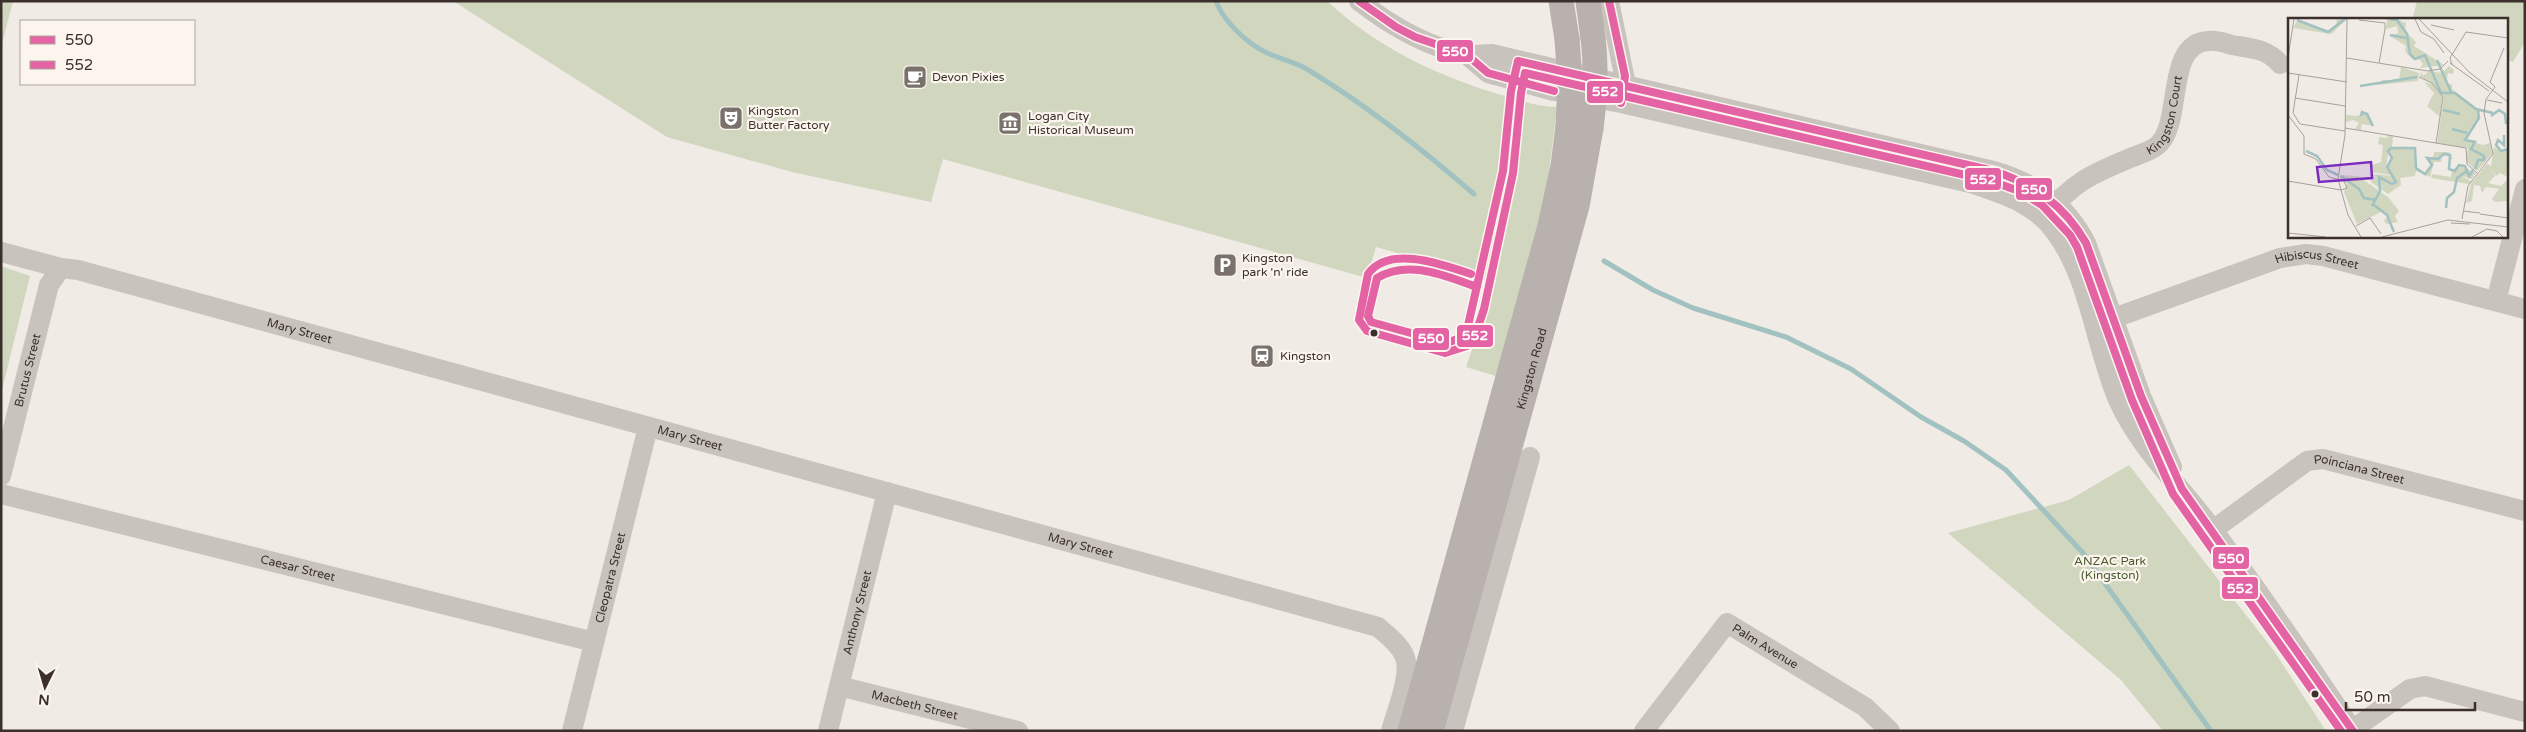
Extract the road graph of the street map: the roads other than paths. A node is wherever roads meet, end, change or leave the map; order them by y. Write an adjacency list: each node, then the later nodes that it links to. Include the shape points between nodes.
1 (1359, 1): 5 (street, via 1415,37)
2 (1561, 1): 8 (main road, Kingston Road, bridge)
3 (1588, 1): 8 (main road, Kingston Road, bridge, via 1596,62 1596,94)
4 (1609, 1): 7 (street)
5 (1467, 55): 7 (street, via 1492,54); 11 (street, via 1488,73 1554,91 1621,103 1970,184 2007,195)
6 (2280, 64): 10 (street, Kingston Court, via 2271,55 2256,50 2214,41 2196,44 2182,62 2168,128 2160,143 2151,150 2095,173 2076,184)
7 (1626, 85): 10 (street, via 1994,171 2026,182)
8 (1579, 127): 20 (main road, Kingston Road, via 1577,206 1524,362)
9 (2525, 189): 14 (street)
10 (2056, 203): 11 (street, Kingston Court); 16 (street, via 2082,235)
11 (2045, 220): 18 (street, via 2071,259)
12 (1, 252): 13 (street, Mary Street)
13 (60, 268): 19 (street, Mary Street, via 78,270); 22 (street, Brutus Street, via 49,285)
14 (2496, 301): 15 (street, Hibiscus Street); 16 (street, Hibiscus Street, via 2306,254 2280,258)
15 (2525, 308)
16 (2114, 318): 17 (street)
17 (2134, 373): 18 (street); 23 (street)
18 (2112, 381): 23 (street, via 2119,402 2147,448)
19 (648, 427): 24 (street, Mary Street); 28 (street, Cleopatra Street)
20 (1504, 433): 36 (main road, Kingston Road); 37 (main road, Kingston Road)
21 (1530, 457): 38 (street)
22 (1, 476)
23 (2182, 489): 27 (street)
24 (887, 492): 29 (street, Anthony Street); 35 (street, Mary Street, via 1378,627 1402,651 1407,662 1408,670)
25 (1, 494): 28 (street, Caesar Street)
26 (2525, 510): 27 (street, Poinciana Street, via 2323,459 2307,461)
27 (2213, 530): 31 (street)
28 (594, 642): 32 (street, Cleopatra Street)
29 (839, 686): 33 (street, Anthony Street); 34 (street, Macbeth Street)
30 (2525, 712): 31 (street, via 2425,686 2410,689)
31 (2352, 730)
32 (572, 731)
33 (828, 731)
34 (1018, 731)
35 (1391, 731)
36 (1410, 731)
37 (1431, 731)
38 (1453, 731)
39 (1644, 731): 40 (street, Palm Avenue, via 1727,623 1865,707)
40 (1890, 731)

